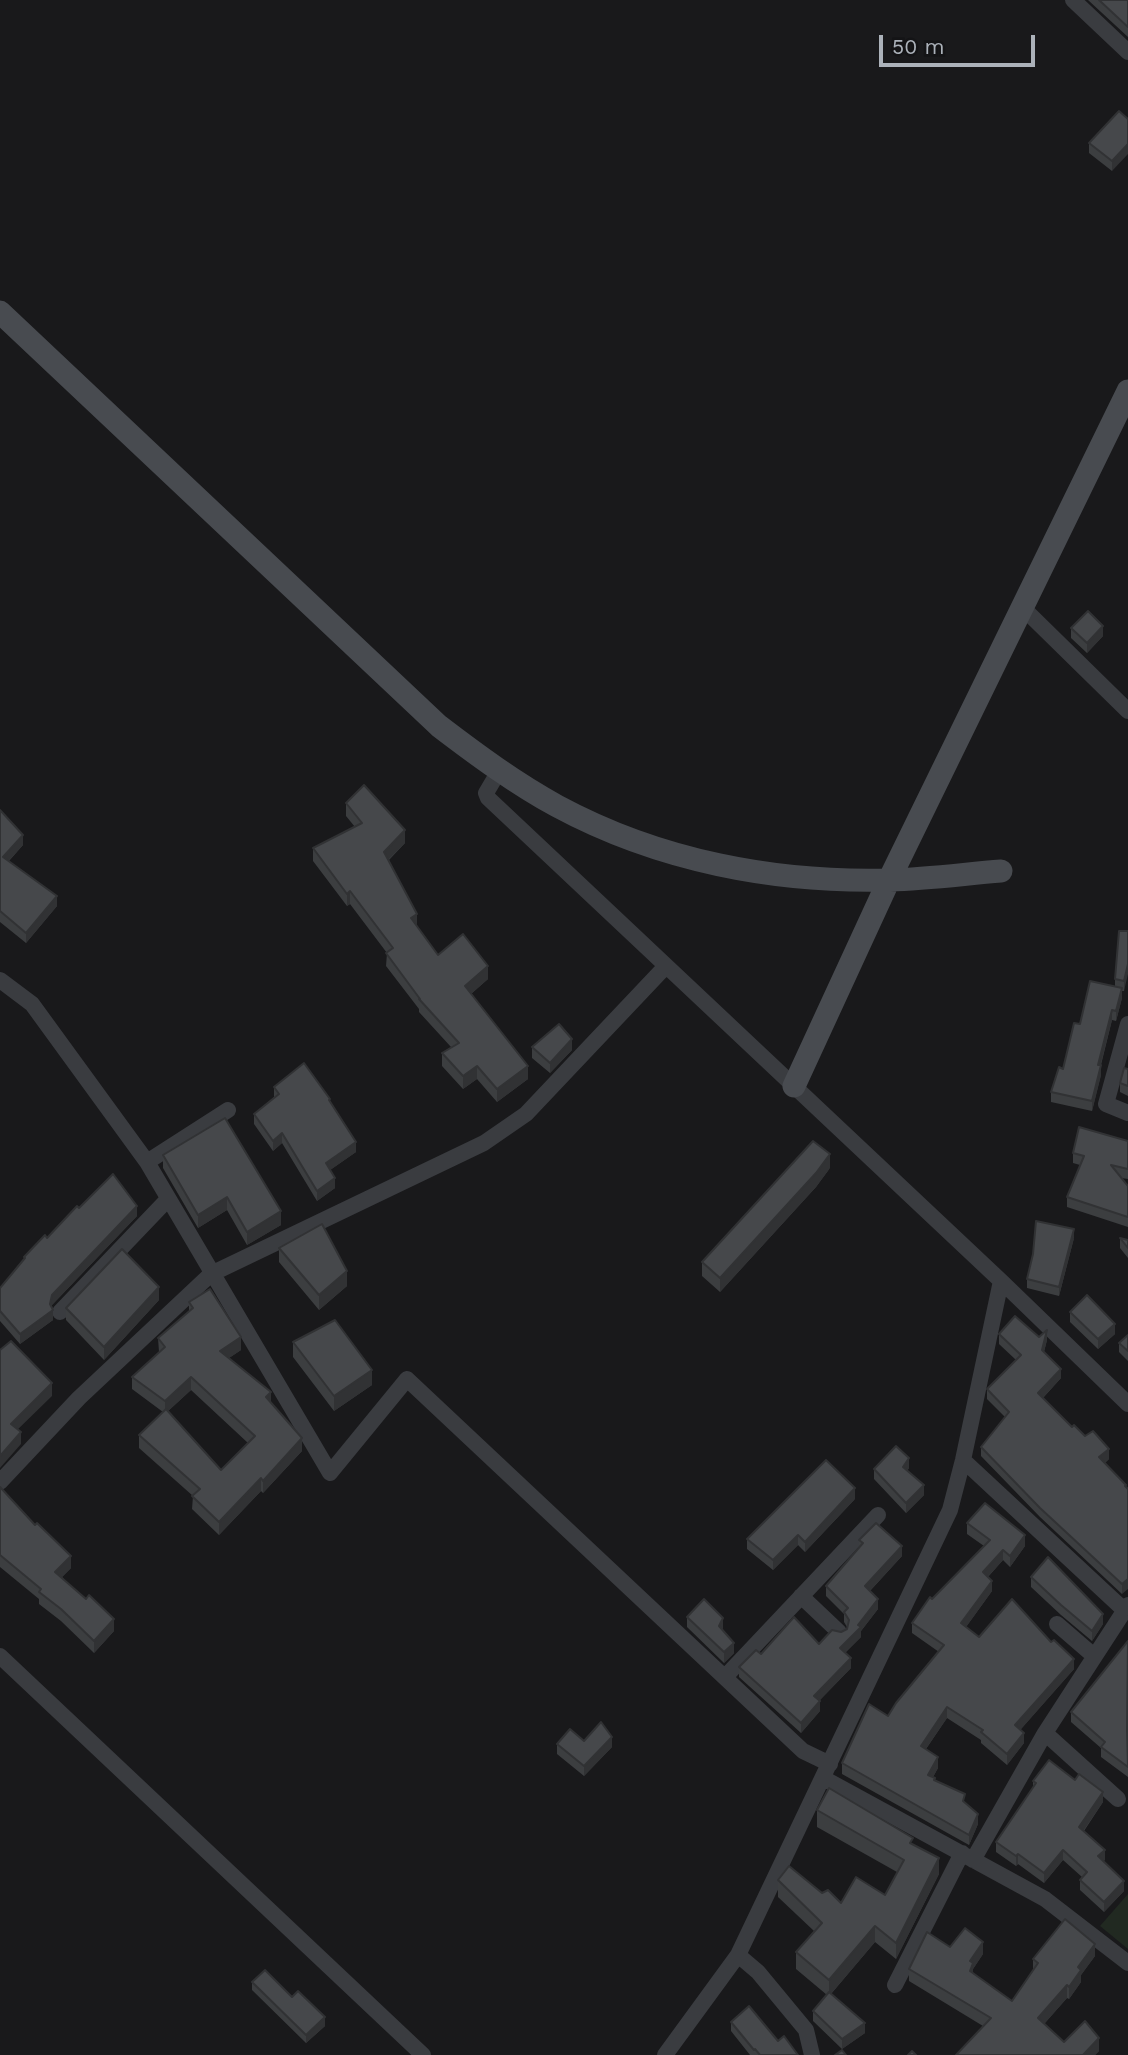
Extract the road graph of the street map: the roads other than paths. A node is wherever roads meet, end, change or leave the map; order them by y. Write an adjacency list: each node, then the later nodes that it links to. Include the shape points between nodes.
1 (1073, 0): 2 (street)
2 (1128, 52)
3 (0, 312): 8 (street, via 439,726)
4 (1128, 391): 5 (street)
5 (1120, 429): 6 (street)
6 (1022, 607): 7 (street); 10 (street)
7 (1128, 711)
8 (499, 771): 10 (street, via 626,838 703,863 778,875); 11 (street, via 486,793 488,798)
9 (1001, 871): 10 (street)
10 (889, 880): 14 (street)
11 (666, 967): 14 (street); 19 (street, via 526,1114 484,1143)
12 (0, 980): 17 (street, via 32,1004)
13 (1128, 1024): 16 (street, via 1106,1104)
14 (794, 1086): 20 (street)
15 (228, 1110): 17 (street)
16 (1128, 1113)
17 (147, 1162): 18 (street)
18 (169, 1199): 19 (street); 21 (street)
19 (211, 1274): 24 (street, via 79,1398); 32 (street, via 330,1473 407,1379)
20 (1001, 1281): 22 (street); 23 (street)
21 (60, 1312)
22 (1128, 1404)
23 (963, 1460): 27 (street); 34 (street, via 950,1510)
24 (0, 1482)
25 (878, 1515): 26 (street)
26 (801, 1597): 29 (street); 32 (street)
27 (1126, 1607): 31 (street)
28 (1057, 1624): 31 (street)
29 (839, 1632)
30 (0, 1656): 40 (street)
31 (1094, 1656): 33 (street)
32 (725, 1677): 34 (street)
33 (1045, 1733): 35 (street); 36 (street)
34 (827, 1771): 36 (street); 37 (street)
35 (1118, 1799)
36 (967, 1856): 38 (street, via 1045,1899); 39 (street)
37 (738, 1955): 41 (street); 42 (street, via 806,2030)
38 (1128, 1963)
39 (894, 1985)
40 (422, 2055)
41 (665, 2055)
42 (812, 2055)

